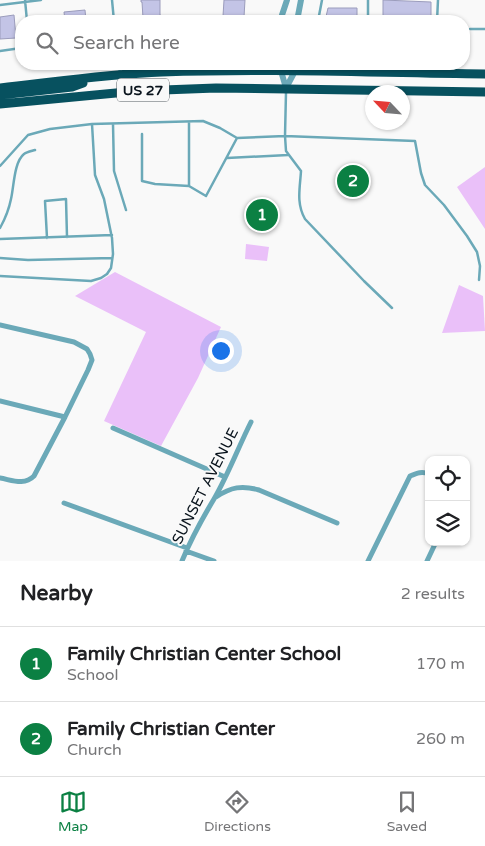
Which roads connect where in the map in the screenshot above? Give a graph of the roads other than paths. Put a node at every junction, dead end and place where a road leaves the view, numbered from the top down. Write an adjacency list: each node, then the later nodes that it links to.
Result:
1 (41, 0): 8 (lane)
2 (112, 0): 11 (lane)
3 (287, 0): 12 (street)
4 (301, 0): 13 (street)
5 (322, 0): 14 (lane)
6 (368, 0): 15 (lane)
7 (438, 0): 16 (lane)
8 (25, 1): 9 (lane); 10 (lane)
9 (0, 5)
10 (26, 15)
11 (113, 15)
12 (282, 15)
13 (298, 15)
14 (319, 15)
15 (368, 15)
16 (437, 15)
17 (470, 29): 18 (lane)
18 (485, 30)
19 (15, 49): 20 (lane)
20 (0, 51)
21 (119, 70): 27 (lane)
22 (223, 70): 27 (highway, US 27)
23 (281, 70): 30 (street)
24 (294, 70): 30 (street)
25 (358, 70): 26 (highway, US 27)
26 (485, 74)
27 (120, 75): 28 (highway, US 27)
28 (105, 77): 29 (highway, US 27); 32 (highway)
29 (0, 88)
30 (286, 88): 31 (highway, US 27); 33 (highway, US 27); 38 (lane)
31 (485, 92)
32 (0, 95)
33 (0, 104)
34 (189, 122): 36 (lane); 39 (lane); 44 (lane)
35 (92, 124): 36 (lane); 43 (lane); 47 (lane)
36 (113, 124): 45 (lane)
37 (142, 134): 44 (lane)
38 (285, 136): 39 (lane); 41 (lane); 54 (lane)
39 (238, 138): 42 (lane)
40 (35, 150): 46 (lane)
41 (288, 155): 42 (lane); 55 (lane)
42 (227, 158): 44 (lane)
43 (0, 166)
44 (189, 186)
45 (126, 210)
46 (0, 228)
47 (112, 236): 48 (lane); 52 (lane)
48 (67, 237): 49 (lane); 49 (lane)
49 (47, 238): 50 (lane)
50 (0, 239)
51 (0, 258): 52 (lane)
52 (112, 258): 53 (lane)
53 (0, 276)
54 (479, 280)
55 (392, 308)
56 (0, 325): 58 (street)
57 (0, 402): 58 (street)
58 (65, 418): 63 (street)
59 (250, 422): 62 (street, SUNSET AVENUE)
60 (113, 428): 62 (street)
61 (425, 472): 71 (street)
62 (225, 477): 64 (street, SUNSET AVENUE)
63 (0, 478)
64 (214, 499): 66 (street); 68 (street, SUNSET AVENUE)
65 (64, 502): 68 (street)
66 (337, 523)
67 (434, 546): 72 (street)
68 (187, 549): 69 (street, SUNSET AVENUE); 70 (street)
69 (182, 561)
70 (214, 561)
71 (368, 561)
72 (427, 561)

